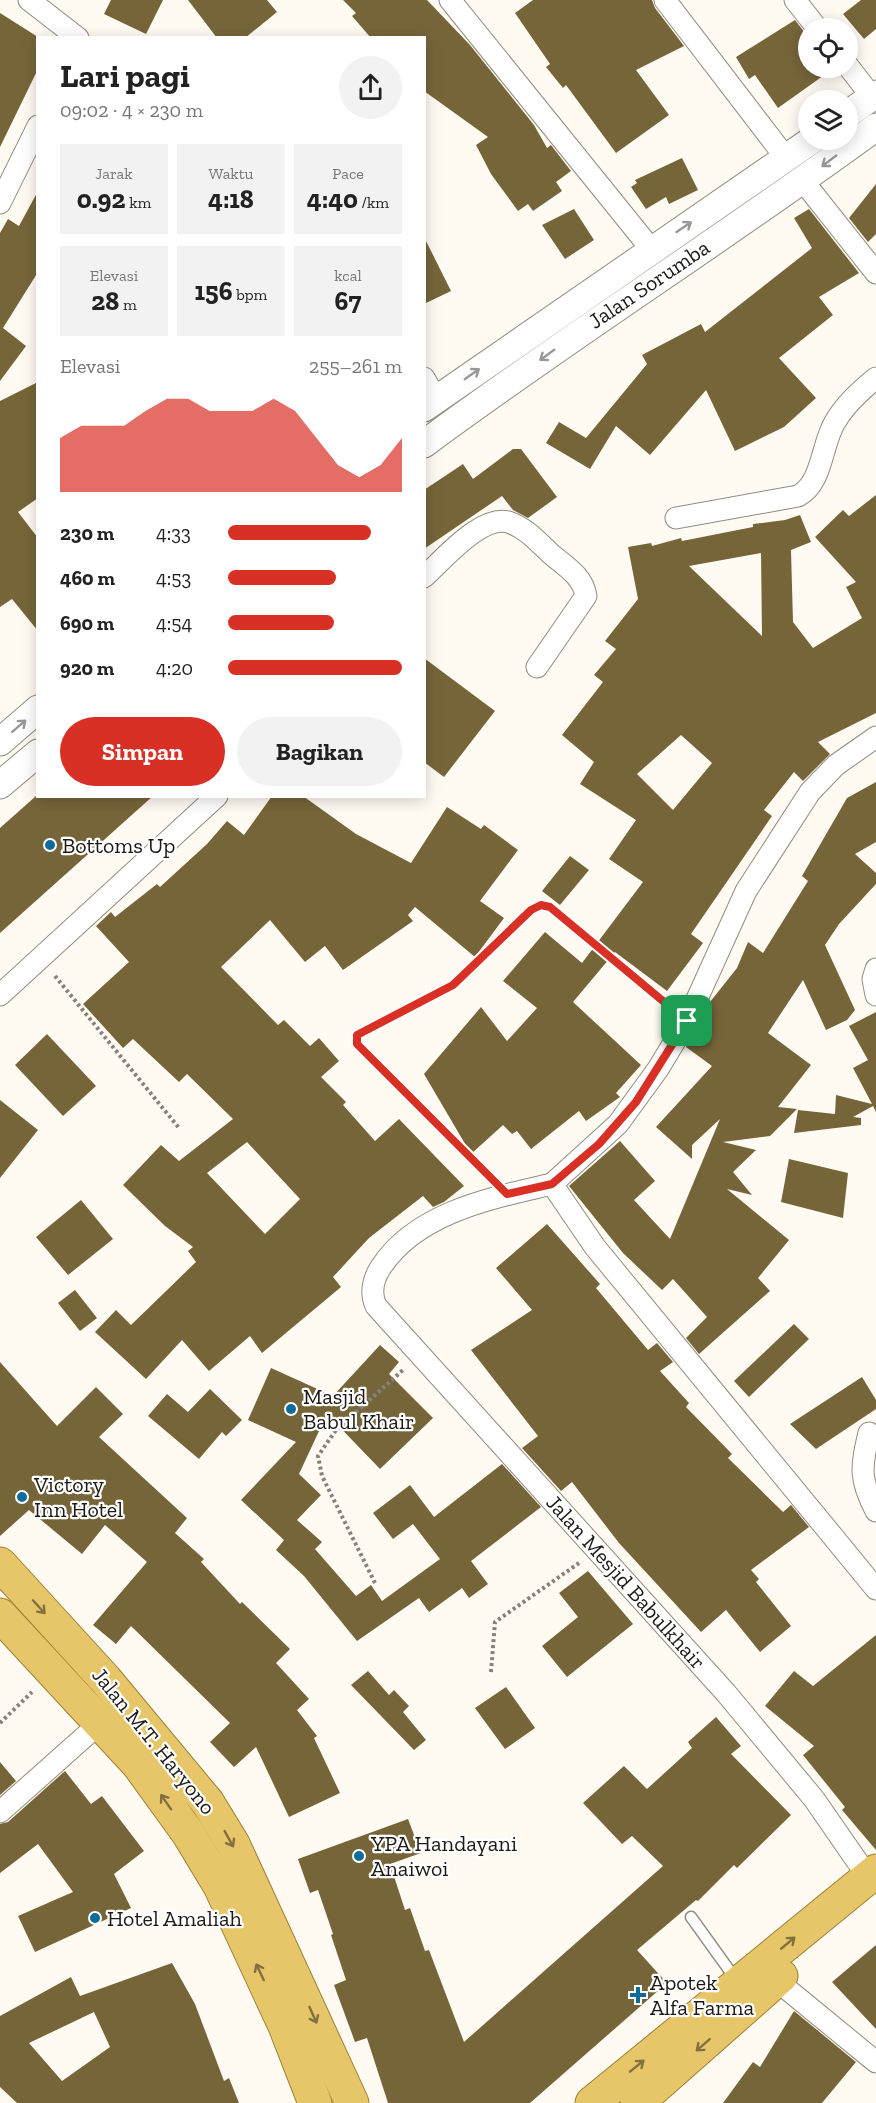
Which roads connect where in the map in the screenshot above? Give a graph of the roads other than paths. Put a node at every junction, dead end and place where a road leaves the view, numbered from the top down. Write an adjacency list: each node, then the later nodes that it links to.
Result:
1 (29, 0): 6 (street)
2 (450, 0): 16 (street)
3 (665, 0): 13 (street)
4 (795, 0): 5 (street)
5 (810, 18)
6 (75, 36)
7 (858, 78): 8 (street)
8 (874, 96): 9 (street)
9 (858, 107)
10 (876, 127): 14 (street, Jalan Sorumba, one-way to 14)
11 (36, 130): 15 (street)
12 (798, 150): 13 (street, Jalan Sorumba)
13 (786, 158): 16 (street, Jalan Sorumba, one-way to 13)
14 (803, 181): 17 (street); 19 (street, Jalan Sorumba)
15 (1, 200)
16 (651, 249): 18 (street, Jalan Sorumba)
17 (876, 273)
18 (558, 314): 19 (street); 21 (street, Jalan Sorumba, one-way to 18)
19 (574, 337): 22 (street, Jalan Sorumba, one-way to 22)
20 (876, 378): 23 (street)
21 (428, 395)
22 (426, 443)
23 (676, 518)
24 (426, 575): 25 (street)
25 (537, 667)
26 (36, 711): 28 (street, one-way to 26)
27 (876, 737): 35 (street)
28 (0, 742)
29 (36, 755): 30 (street)
30 (0, 786)
31 (215, 798): 33 (street)
32 (876, 969): 34 (street)
33 (0, 995)
34 (876, 995)
35 (552, 1184): 39 (street); 43 (street, Jalan Mesjid Babulkhair)
36 (868, 1433): 37 (street)
37 (876, 1511)
38 (0, 1564): 49 (highway, Jalan M.T. Haryono, one-way to 49)
39 (876, 1589)
40 (0, 1616): 41 (highway, Jalan M.T. Haryono)
41 (100, 1723): 42 (street); 48 (highway, Jalan M.T. Haryono, one-way to 41)
42 (0, 1812)
43 (873, 1882): 45 (highway); 46 (highway, one-way to 43)
44 (691, 1917): 46 (lane)
45 (776, 1980): 47 (street); 51 (highway, one-way to 51)
46 (739, 1984): 50 (highway, one-way to 46)
47 (876, 2062)
48 (315, 2103)
49 (352, 2103)
50 (592, 2103)
51 (638, 2103)

